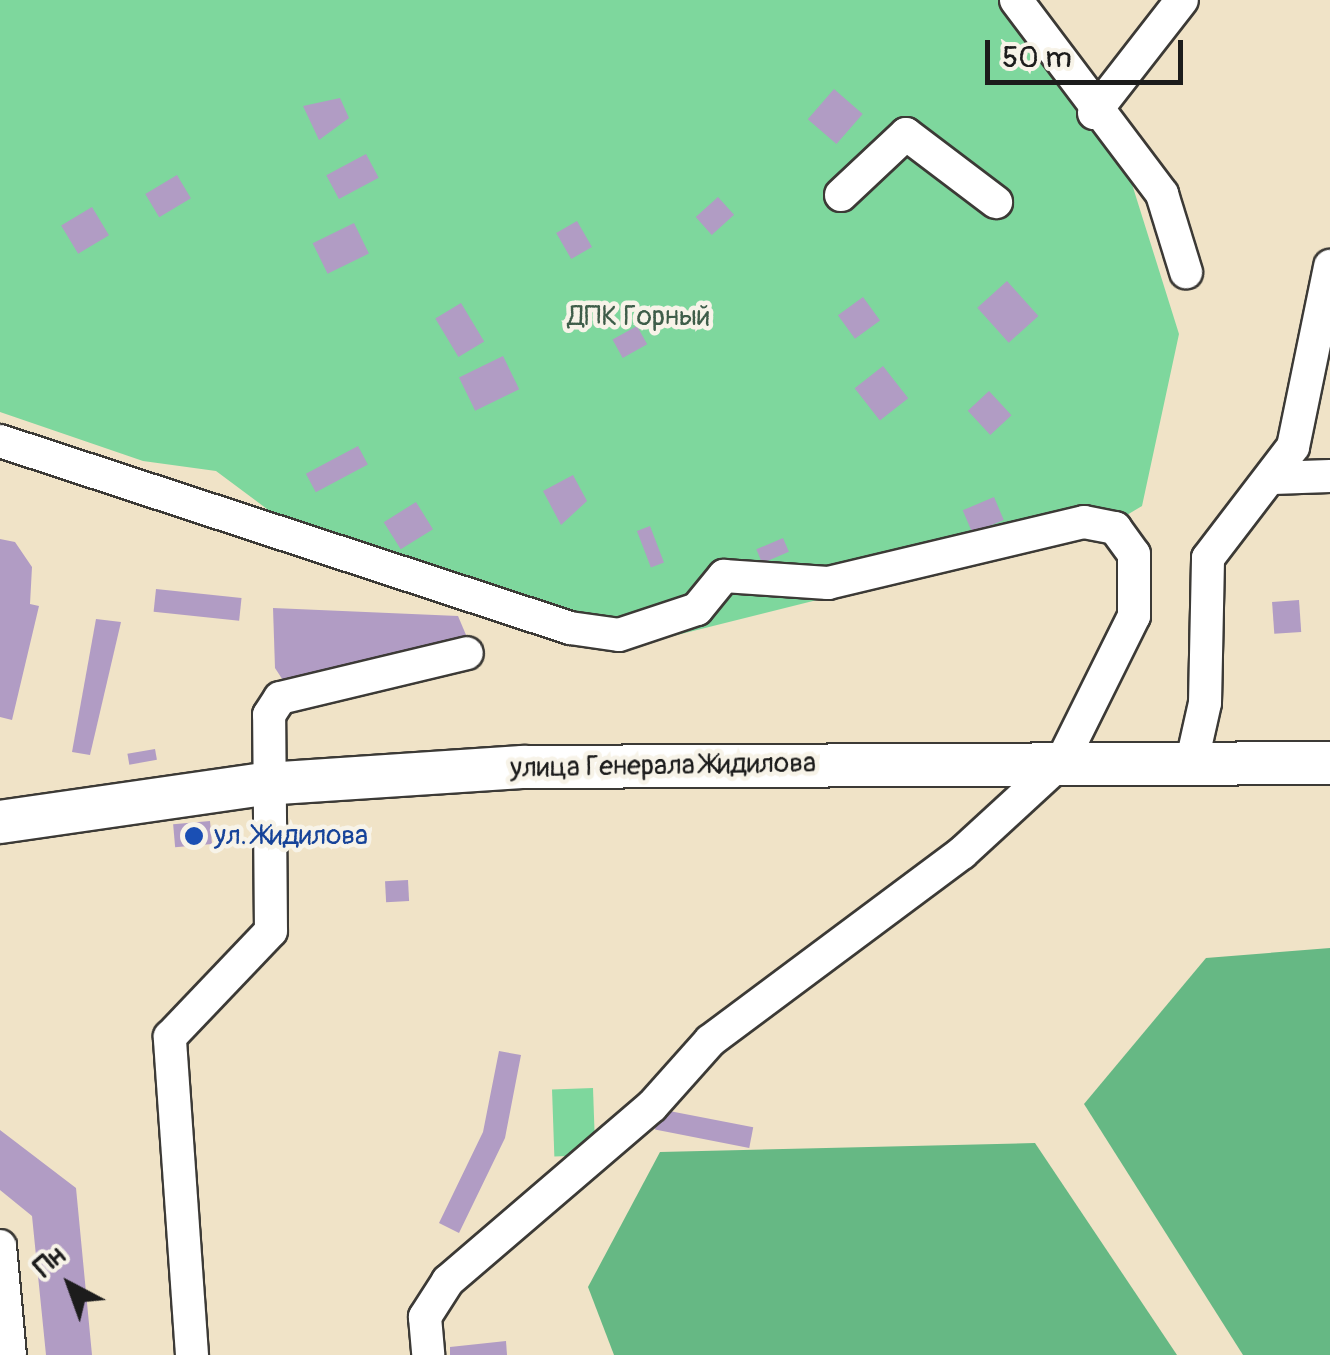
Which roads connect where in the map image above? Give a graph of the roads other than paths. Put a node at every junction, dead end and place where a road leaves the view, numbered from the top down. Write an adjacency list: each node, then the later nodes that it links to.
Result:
1 (1016, 0): 3 (street)
2 (1182, 0): 3 (street)
3 (1094, 114): 7 (street)
4 (841, 195): 5 (street)
5 (996, 202)
6 (1330, 266): 10 (street)
7 (1186, 272)
8 (0, 441): 12 (street)
9 (1330, 476): 10 (street)
10 (1273, 478): 13 (street)
11 (467, 653): 15 (street)
12 (1062, 761): 13 (main road, улица Генерала Жидилова); 15 (main road, улица Генерала Жидилова); 20 (street)
13 (1192, 761): 14 (main road, улица Генерала Жидилова)
14 (1330, 763)
15 (265, 784): 16 (main road, улица Генерала Жидилова); 19 (street)
16 (0, 822)
17 (0, 1246): 18 (street)
18 (10, 1355)
19 (192, 1355)
20 (428, 1355)

